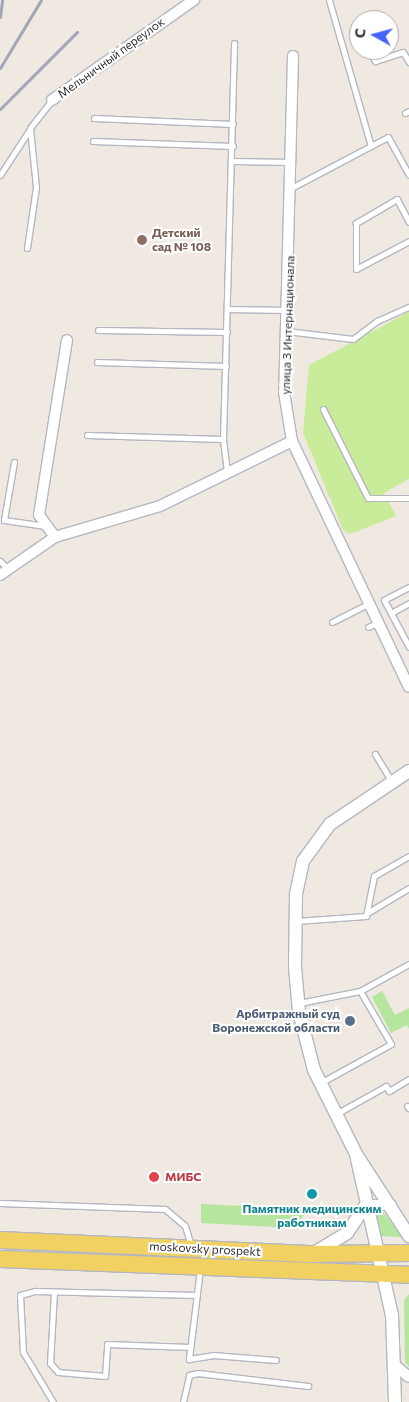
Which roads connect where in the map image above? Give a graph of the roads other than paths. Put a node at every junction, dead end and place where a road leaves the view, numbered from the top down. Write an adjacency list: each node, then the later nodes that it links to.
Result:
1 (194, 0): 7 (street, Мельничный переулок)
2 (329, 0): 13 (lane)
3 (234, 43): 9 (lane)
4 (399, 53): 6 (lane)
5 (293, 56): 15 (street, улица 3 Интернационала)
6 (409, 62)
7 (52, 100): 10 (lane)
8 (94, 118): 9 (lane)
9 (233, 124): 12 (lane)
10 (30, 128): 16 (lane); 21 (lane)
11 (93, 141): 12 (lane)
12 (233, 146): 14 (lane)
13 (371, 146): 17 (lane); 18 (lane)
14 (233, 161): 15 (lane); 23 (lane)
15 (293, 162): 18 (street, улица 3 Интернационала)
16 (0, 175)
17 (409, 175)
18 (293, 187): 24 (street, улица 3 Интернационала)
19 (409, 222): 20 (lane)
20 (409, 242)
21 (27, 248)
22 (409, 307): 26 (lane)
23 (228, 309): 24 (lane); 27 (lane)
24 (288, 310): 26 (street, улица 3 Интернационала)
25 (98, 330): 27 (lane)
26 (287, 331): 34 (street, улица 3 Интернационала)
27 (228, 332): 30 (lane)
28 (67, 340): 38 (street)
29 (97, 362): 30 (lane)
30 (226, 366): 33 (lane)
31 (323, 409): 37 (lane)
32 (87, 435): 33 (lane)
33 (223, 439): 36 (lane)
34 (292, 441): 36 (street); 44 (street, улица 3 Интернационала)
35 (14, 462): 38 (lane)
36 (227, 473): 39 (street)
37 (409, 498)
38 (47, 526): 39 (street)
39 (55, 538): 41 (street)
40 (0, 561): 41 (lane)
41 (4, 572)
42 (409, 587): 45 (lane)
43 (409, 603): 45 (lane)
44 (368, 604): 46 (lane); 48 (street, улица 3 Интернационала)
45 (391, 613): 47 (lane)
46 (332, 622)
47 (409, 647)
48 (409, 687)
49 (375, 754): 51 (lane)
50 (409, 771): 51 (street)
51 (391, 781): 55 (street)
52 (409, 856): 54 (lane)
53 (409, 888): 54 (lane)
54 (367, 913): 55 (lane)
55 (296, 921): 58 (street)
56 (409, 964): 57 (lane)
57 (360, 991): 58 (lane); 60 (lane)
58 (298, 1003): 60 (street)
59 (409, 1079): 61 (lane)
60 (320, 1084): 61 (street)
61 (336, 1115): 62 (street)
62 (356, 1154): 64 (street); 65 (street)
63 (0, 1203): 68 (lane)
64 (366, 1205): 65 (street); 70 (street); 71 (street)
65 (391, 1205): 66 (street)
66 (409, 1236)
67 (0, 1240): 68 (main road, moskovsky prospekt)
68 (192, 1249): 70 (main road, moskovsky prospekt)
69 (409, 1253): 71 (main road, moskovsky prospekt)
70 (309, 1254): 71 (main road, moskovsky prospekt)
71 (376, 1256): 75 (street)
72 (0, 1259): 73 (main road, moskovsky prospekt)
73 (200, 1269): 75 (main road, moskovsky prospekt); 77 (lane)
74 (409, 1275): 75 (main road, moskovsky prospekt)
75 (381, 1276): 80 (street)
76 (54, 1292): 77 (lane); 78 (lane); 83 (lane)
77 (197, 1295): 78 (lane)
78 (190, 1347): 79 (lane)
79 (276, 1360)
80 (395, 1365): 81 (street); 85 (street)
81 (409, 1377)
82 (308, 1386): 84 (lane)
83 (53, 1402)
84 (183, 1402)
85 (396, 1402)

